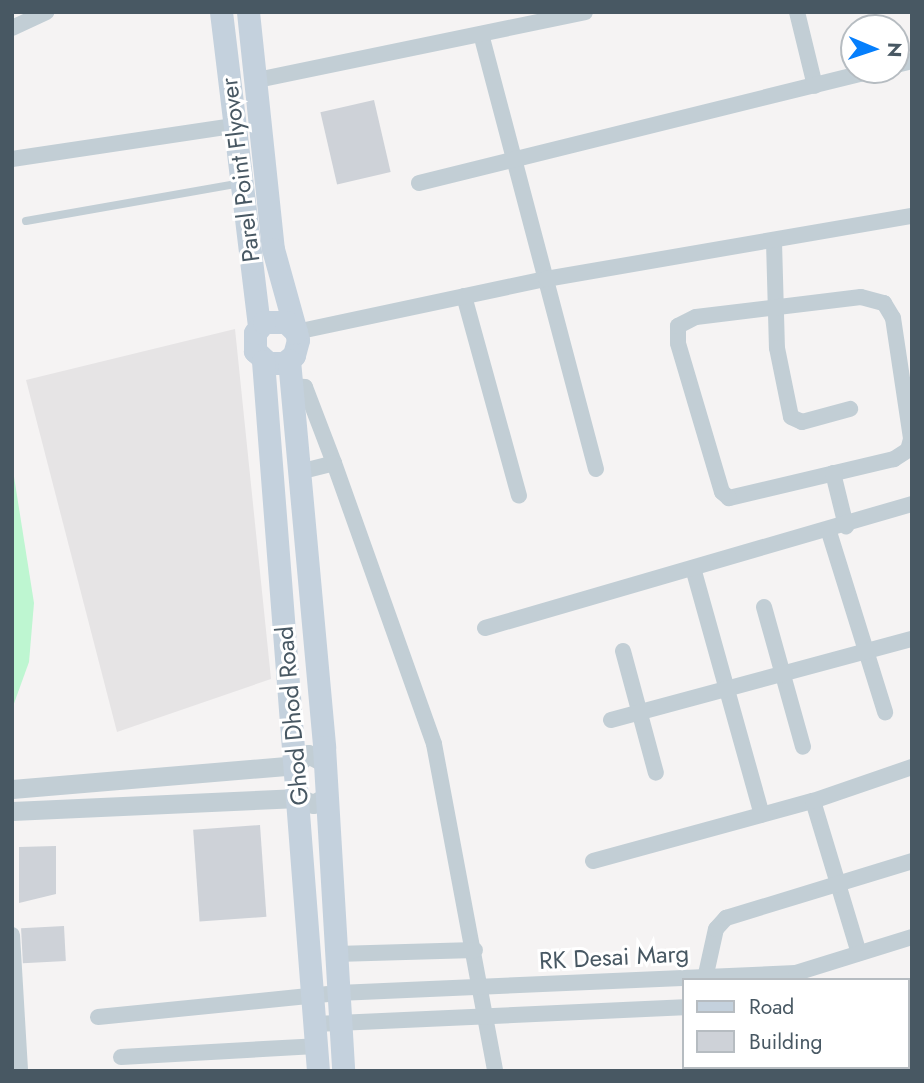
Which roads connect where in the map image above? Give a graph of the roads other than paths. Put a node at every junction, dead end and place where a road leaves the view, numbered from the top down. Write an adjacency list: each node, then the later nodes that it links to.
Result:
1 (47, 12): 6 (street)
2 (221, 12): 11 (main road, Parel Point Flyover)
3 (247, 12): 9 (main road)
4 (585, 12): 7 (street)
5 (797, 12): 10 (street)
6 (12, 27)
7 (481, 34): 9 (street); 13 (street)
8 (840, 80): 10 (street)
9 (253, 81): 23 (main road)
10 (815, 86): 13 (street)
11 (234, 126): 12 (street); 14 (main road, Parel Point Flyover)
12 (12, 159)
13 (515, 160): 15 (street); 19 (street)
14 (241, 183): 17 (lane); 22 (main road, Parel Point Flyover)
15 (419, 183)
16 (912, 216): 18 (street)
17 (26, 220)
18 (774, 242): 19 (street); 21 (street)
19 (546, 279): 20 (street); 29 (street)
20 (464, 296): 23 (street); 32 (street)
21 (776, 309): 27 (street); 31 (street); 31 (street)
22 (259, 327): 23 (main road); 25 (main road, Ghod Dhod Road)
23 (296, 332): 24 (main road)
24 (289, 360): 25 (main road); 26 (main road)
25 (263, 361): 49 (main road, Ghod Dhod Road)
26 (291, 386): 28 (street); 30 (main road)
27 (850, 409)
28 (334, 463): 30 (street); 63 (street)
29 (596, 469)
30 (299, 472): 48 (main road)
31 (833, 473): 34 (street)
32 (519, 496)
33 (912, 504): 34 (street)
34 (846, 526): 35 (street)
35 (829, 532): 36 (street); 41 (street)
36 (693, 568): 38 (street); 43 (street)
37 (764, 607): 42 (street)
38 (485, 628)
39 (912, 639): 41 (street)
40 (623, 651): 45 (street)
41 (864, 652): 42 (street); 44 (street)
42 (782, 673): 43 (street); 47 (street)
43 (726, 688): 45 (street); 57 (street)
44 (885, 712)
45 (640, 713): 46 (street); 51 (street)
46 (611, 720)
47 (803, 747)
48 (325, 763): 49 (street); 53 (main road)
49 (296, 765): 52 (street); 54 (main road, Ghod Dhod Road)
50 (912, 767): 55 (street)
51 (656, 773)
52 (12, 789)
53 (326, 797): 54 (street); 65 (main road)
54 (299, 798): 56 (street); 72 (main road, Ghod Dhod Road)
55 (813, 801): 57 (street); 60 (street)
56 (12, 811)
57 (762, 815): 58 (street)
58 (593, 861)
59 (912, 862): 60 (street)
60 (838, 884): 64 (street); 67 (street)
61 (12, 935): 66 (street)
62 (912, 937): 64 (street, RK Desai Marg)
63 (475, 950): 65 (street); 70 (street)
64 (859, 953): 69 (street, RK Desai Marg)
65 (336, 954): 71 (main road)
66 (13, 972): 79 (street)
67 (706, 974): 68 (street, RK Desai Marg); 70 (street, RK Desai Marg)
68 (753, 976): 69 (street, RK Desai Marg)
69 (792, 976)
70 (483, 986): 71 (street, RK Desai Marg); 75 (street)
71 (338, 993): 72 (street, RK Desai Marg); 76 (main road)
72 (313, 995): 74 (street, RK Desai Marg); 77 (main road, Ghod Dhod Road)
73 (682, 1007): 75 (street)
74 (98, 1017)
75 (486, 1019): 76 (street); 82 (street)
76 (340, 1023): 77 (street); 81 (main road)
77 (316, 1035): 78 (street); 80 (main road, Ghod Dhod Road)
78 (121, 1058)
79 (20, 1071)
80 (318, 1071)
81 (343, 1071)
82 (495, 1071)

